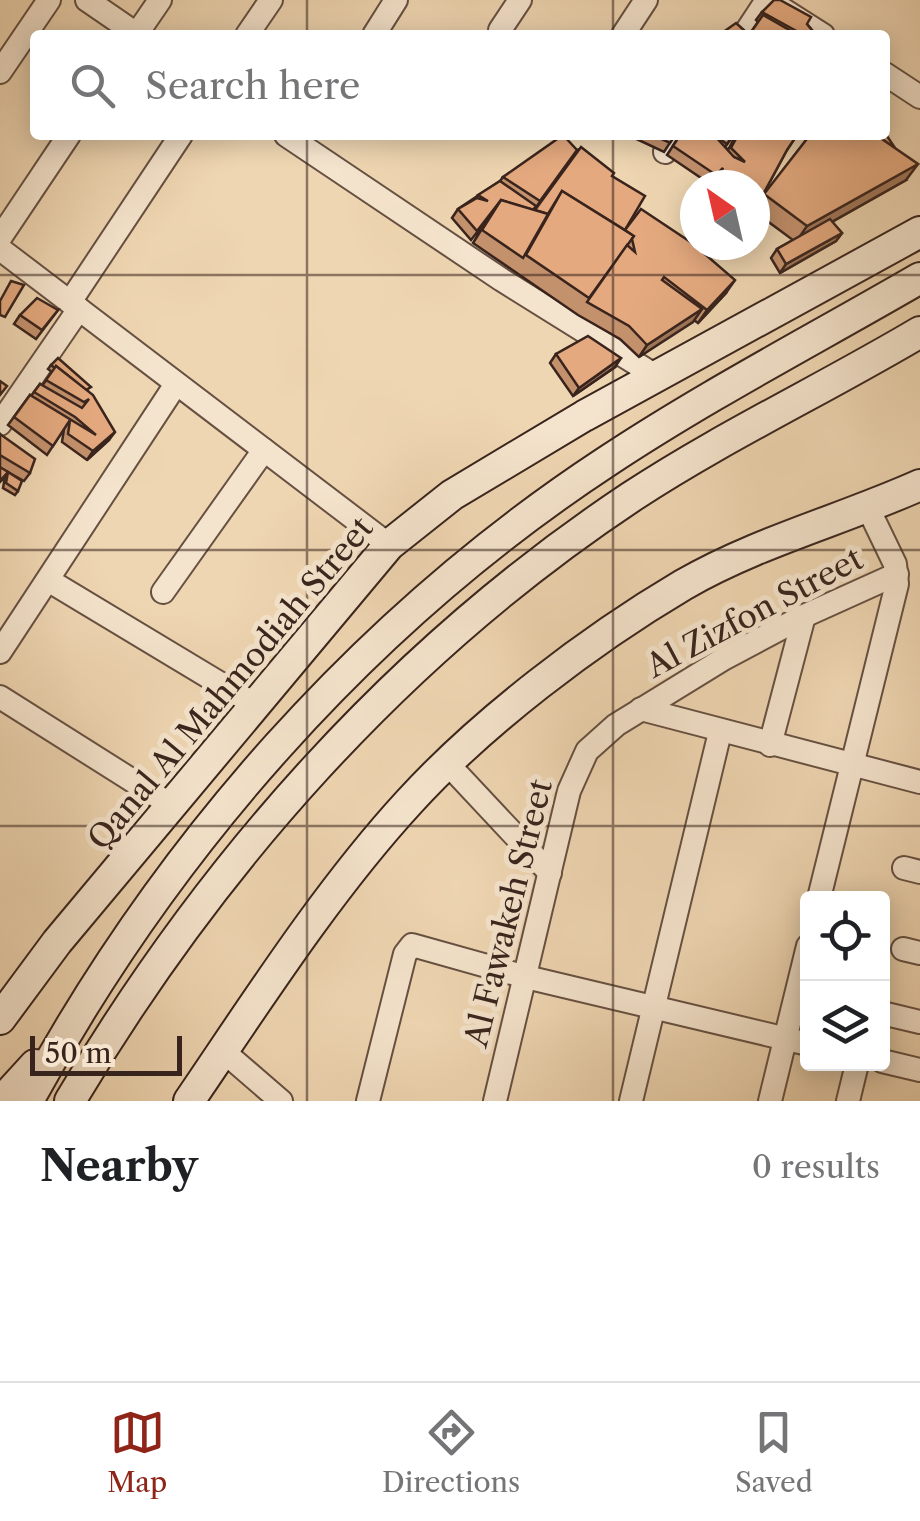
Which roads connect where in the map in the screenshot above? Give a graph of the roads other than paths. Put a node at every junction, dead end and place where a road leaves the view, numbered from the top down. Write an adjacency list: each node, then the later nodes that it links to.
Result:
1 (48, 0): 17 (street)
2 (87, 0): 9 (street)
3 (160, 0): 10 (street)
4 (270, 0): 11 (street)
5 (520, 0): 13 (street)
6 (646, 0): 14 (street)
7 (768, 0): 15 (street); 16 (street)
8 (389, 3): 12 (street)
9 (130, 30)
10 (140, 30)
11 (250, 30)
12 (376, 30)
13 (500, 30)
14 (626, 30)
15 (747, 30)
16 (815, 30)
17 (0, 72)
18 (890, 77): 19 (street)
19 (920, 96)
20 (66, 140): 24 (street)
21 (178, 140): 27 (street)
22 (300, 140): 29 (street)
23 (920, 232): 29 (main road, Qanal Al Mahmodiah Street)
24 (0, 238)
25 (0, 249): 27 (street)
26 (920, 278): 59 (main road)
27 (74, 306): 30 (street); 31 (street)
28 (920, 332): 64 (main road)
29 (656, 376): 35 (main road, Qanal Al Mahmodiah Street)
30 (176, 384): 32 (street); 37 (street)
31 (0, 424)
32 (264, 450): 35 (street); 38 (street)
33 (920, 485): 34 (main road)
34 (868, 508): 36 (street); 46 (main road)
35 (389, 545): 42 (main road, Qanal Al Mahmodiah Street)
36 (897, 574): 39 (street, Al Zizfon Street); 47 (street)
37 (48, 580): 40 (street); 42 (street)
38 (164, 592)
39 (804, 616): 43 (street, Al Zizfon Street); 45 (street)
40 (0, 652)
41 (0, 698): 49 (street)
42 (254, 704): 49 (main road, Qanal Al Mahmodiah Street)
43 (641, 709): 44 (street); 50 (street, Al Fawakeh Street)
44 (720, 732): 45 (street); 54 (street)
45 (770, 745): 47 (street)
46 (447, 763): 50 (street); 60 (main road)
47 (852, 766): 48 (street); 51 (street)
48 (920, 782)
49 (172, 804): 56 (main road, Qanal Al Mahmodiah Street)
50 (550, 873): 52 (street, Al Fawakeh Street)
51 (821, 891)
52 (526, 977): 54 (street); 69 (street); 70 (street, Al Fawakeh Street)
53 (804, 981): 58 (street)
54 (654, 1008): 58 (street); 71 (street)
55 (890, 1015): 57 (street)
56 (0, 1019)
57 (920, 1022)
58 (796, 1041): 72 (street)
59 (57, 1047): 65 (main road); 66 (main road)
60 (222, 1052): 67 (main road); 68 (street)
61 (890, 1063): 62 (street)
62 (920, 1070)
63 (855, 1071): 73 (street)
64 (78, 1093)
65 (2, 1101)
66 (28, 1101)
67 (189, 1101)
68 (280, 1101)
69 (368, 1101)
70 (495, 1101)
71 (631, 1101)
72 (770, 1101)
73 (848, 1101)

